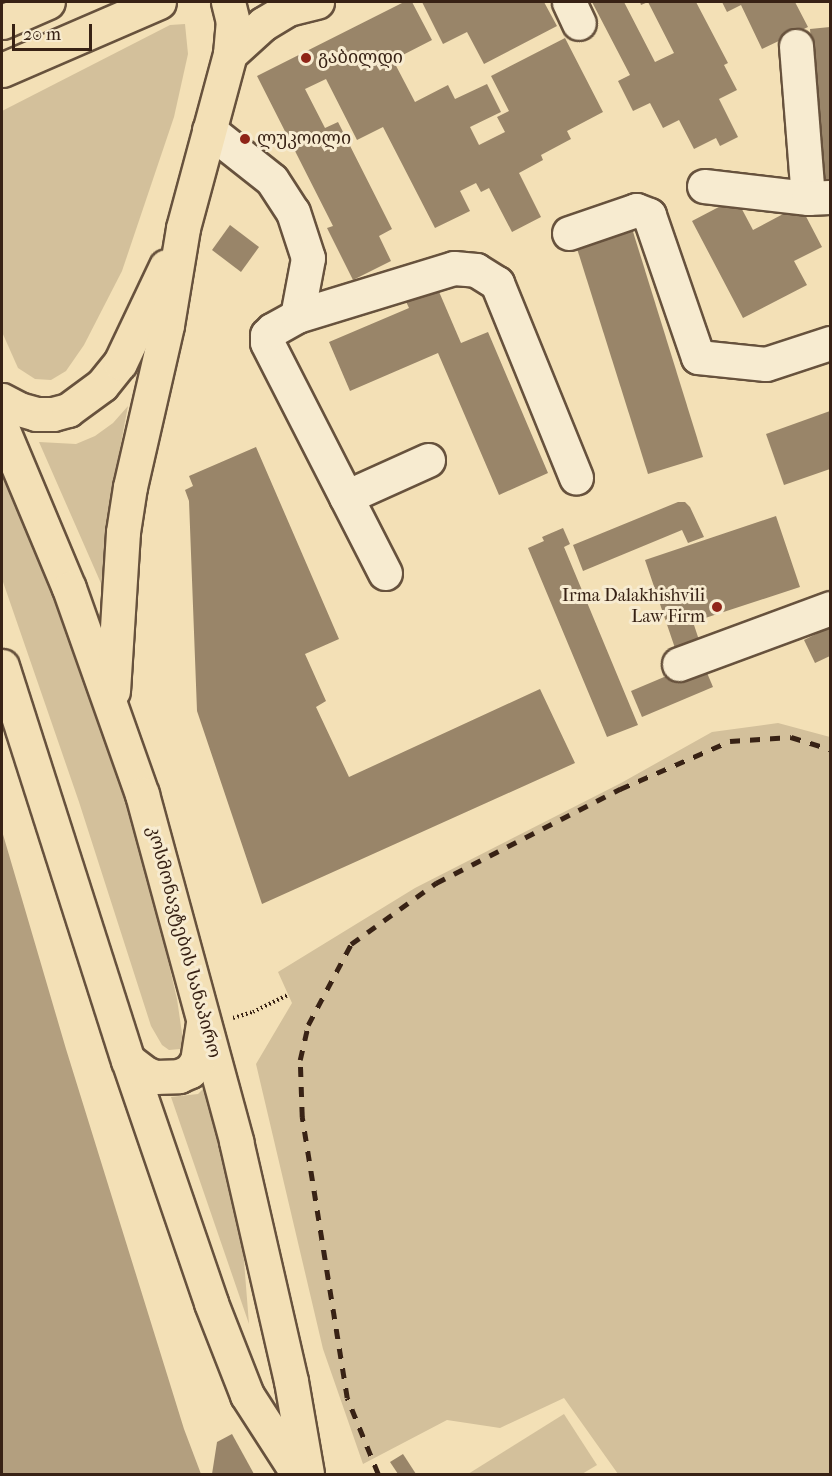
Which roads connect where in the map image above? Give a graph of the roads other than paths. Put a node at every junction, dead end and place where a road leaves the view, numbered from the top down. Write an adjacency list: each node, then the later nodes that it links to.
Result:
1 (48, 2): 5 (main road)
2 (159, 2): 8 (main road)
3 (228, 2): 7 (main road)
4 (317, 2): 7 (main road)
5 (2, 22)
6 (796, 46): 11 (street)
7 (230, 54): 9 (main road)
8 (2, 70)
9 (209, 130): 12 (main road); 14 (street)
10 (704, 186): 11 (street)
11 (819, 197)
12 (183, 228): 16 (main road); 25 (main road)
13 (569, 232): 15 (street)
14 (297, 316): 19 (street); 20 (street)
15 (831, 343)
16 (2, 399)
17 (2, 428): 25 (main road, კოსმონავტების სანაპირო)
18 (428, 460): 20 (street)
19 (576, 478)
20 (346, 497): 21 (street)
21 (385, 573)
22 (831, 608): 23 (street)
23 (680, 664)
24 (2, 666): 27 (main road)
25 (112, 705): 26 (main road, კოსმონავტების სანაპირო)
26 (216, 1016): 27 (main road); 29 (main road, კოსმონავტების სანაპირო)
27 (128, 1060): 28 (main road)
28 (298, 1474)
29 (307, 1474)

